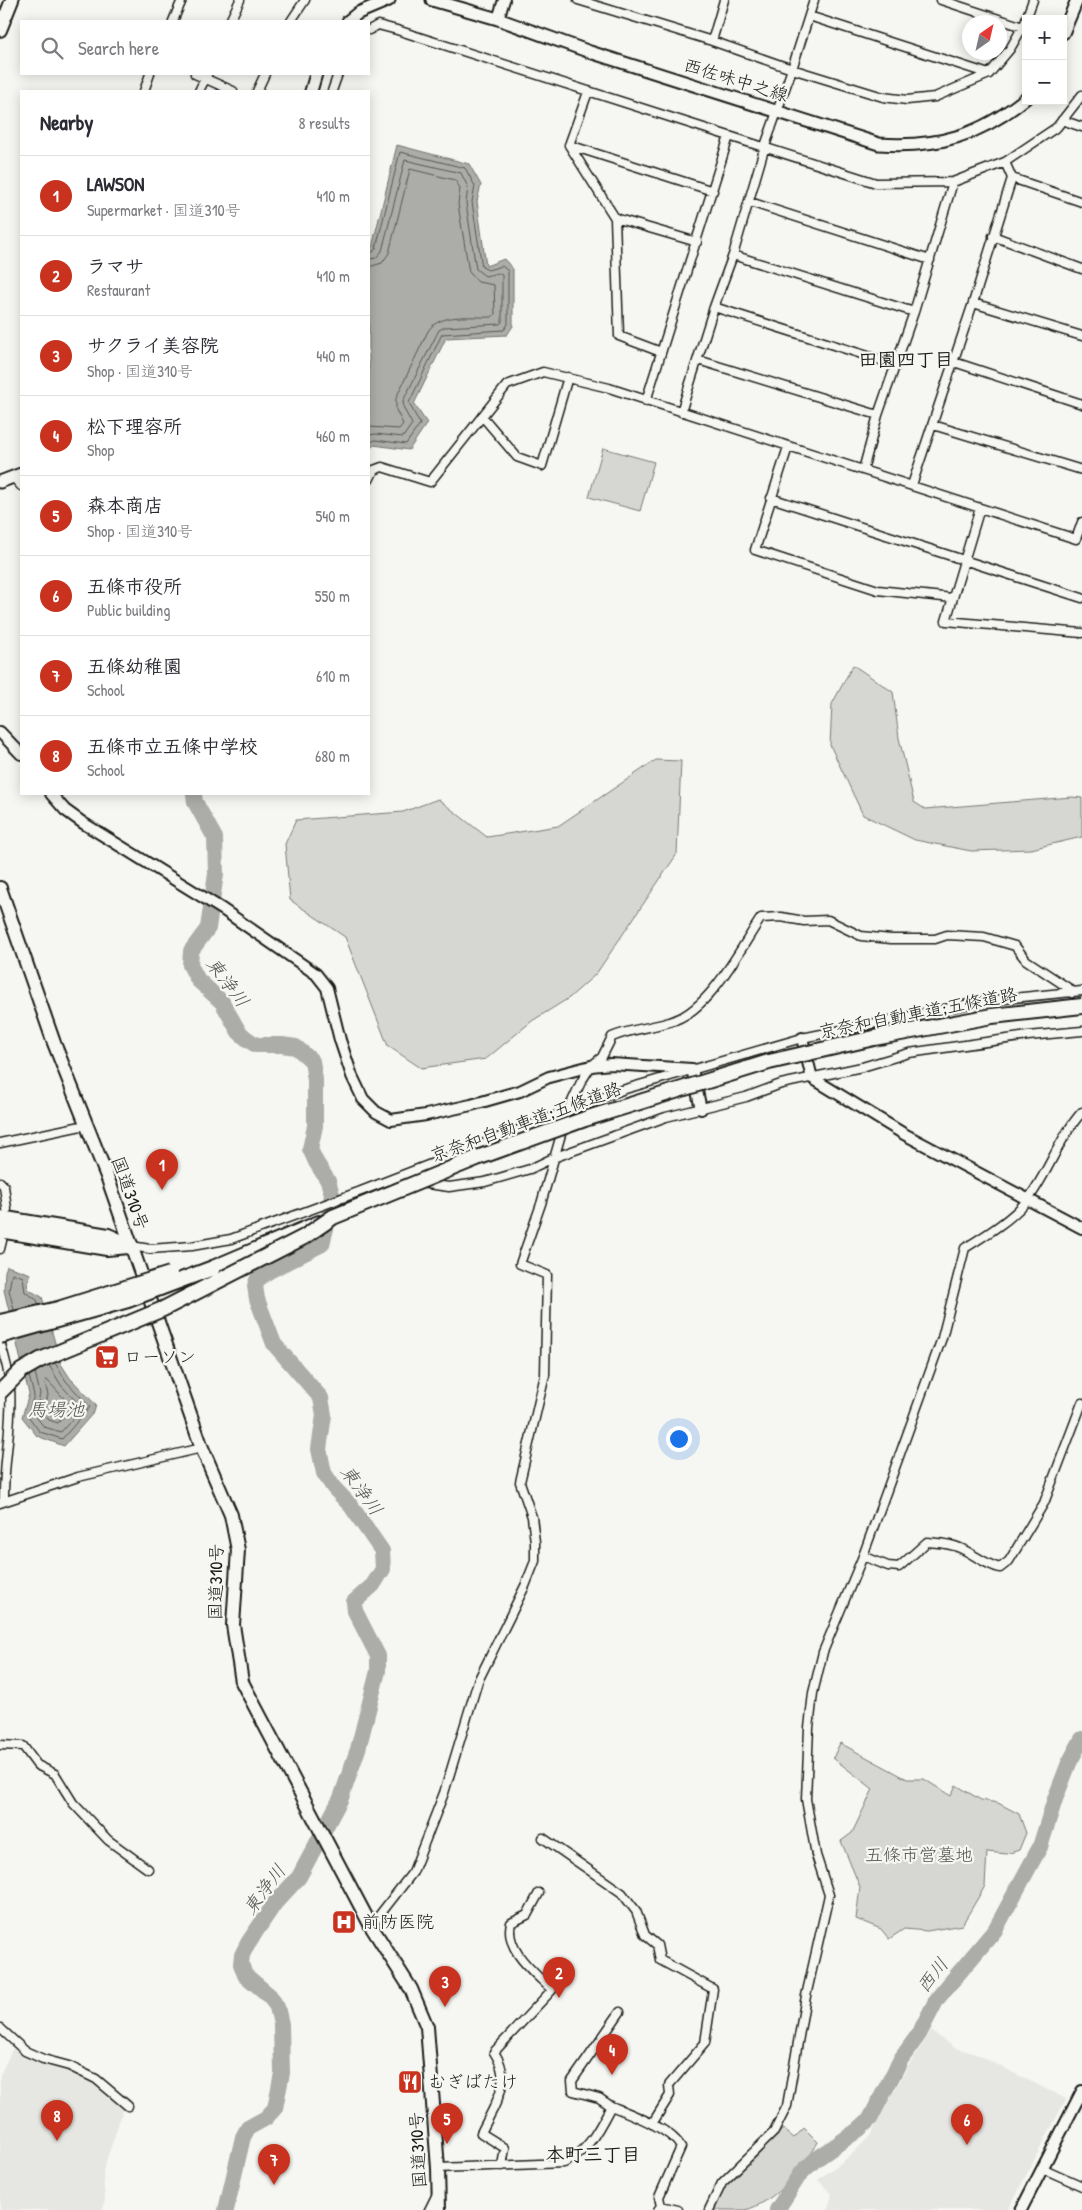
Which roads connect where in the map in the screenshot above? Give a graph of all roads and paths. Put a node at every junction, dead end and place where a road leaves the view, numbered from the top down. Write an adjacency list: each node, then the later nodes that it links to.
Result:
1 (12, 0): 25 (highway)
2 (182, 0): 17 (street)
3 (240, 0): 18 (street)
4 (305, 0): 19 (street)
5 (389, 0): 20 (main road)
6 (432, 0): 16 (main road, 西佐味中之線)
7 (504, 0): 16 (street)
8 (578, 0): 26 (street)
9 (724, 0): 26 (street)
10 (814, 0): 15 (street)
11 (941, 0): 21 (street)
12 (1033, 0): 14 (street)
13 (1077, 0): 22 (main road)
14 (1028, 15)
15 (809, 16): 27 (street); 28 (street)
16 (498, 19): 43 (main road, 西佐味中之線)
17 (173, 20)
18 (230, 20)
19 (292, 20)
20 (349, 20)
21 (1022, 21)
22 (1067, 24)
23 (1022, 27): 28 (street)
24 (370, 29): 40 (street)
25 (0, 30)
26 (712, 41): 27 (street)
27 (792, 69): 28 (street); 43 (street)
28 (989, 74)
29 (150, 75): 34 (street)
30 (265, 75): 37 (street)
31 (316, 75): 38 (main road)
32 (338, 75): 39 (street)
33 (206, 76): 35 (street); 36 (street)
34 (144, 90)
35 (199, 90)
36 (231, 90)
37 (257, 90)
38 (311, 90)
39 (332, 90)
40 (588, 92): 46 (street); 47 (street)
41 (1082, 95): 44 (street)
42 (1022, 101): 43 (main road, 西佐味中之線)
43 (776, 111): 48 (street)
44 (1062, 120): 45 (street); 49 (street)
45 (1082, 127)
46 (729, 136): 48 (street); 52 (street)
47 (569, 145): 52 (street); 55 (street)
48 (764, 146): 51 (street); 53 (street)
49 (1005, 162): 50 (street); 51 (street)
50 (1012, 178): 54 (street); 56 (street)
51 (954, 182): 59 (street)
52 (712, 191): 57 (street)
53 (750, 202): 58 (street); 59 (street)
54 (1082, 202)
55 (615, 218): 57 (street); 65 (street)
56 (993, 236): 60 (street); 61 (street)
57 (697, 242): 65 (street)
58 (734, 255): 62 (street); 63 (street)
59 (930, 260): 63 (street)
60 (1082, 269)
61 (973, 303): 64 (street); 67 (street)
62 (714, 308): 66 (street); 68 (street)
63 (914, 312): 68 (street)
64 (1082, 336)
65 (661, 352): 70 (street)
66 (698, 360): 72 (street); 73 (street)
67 (954, 362): 71 (street); 75 (street)
68 (896, 365): 73 (street)
69 (568, 377): 70 (street); 74 (street); 74 (street)
70 (646, 401): 72 (street)
71 (1082, 404)
72 (681, 412): 76 (street)
73 (878, 415): 77 (street)
74 (482, 416): 79 (street)
75 (933, 424): 78 (street); 82 (street)
76 (788, 446): 77 (street); 83 (street)
77 (864, 470): 82 (street)
78 (1082, 470)
79 (370, 478)
80 (19, 479): 81 (main road)
81 (0, 482)
82 (912, 485): 84 (street)
83 (771, 498): 86 (street); 87 (street)
84 (980, 508): 85 (street); 86 (street)
85 (1082, 522)
86 (963, 561): 87 (street); 88 (street)
87 (952, 598): 89 (street)
88 (1082, 598)
89 (1082, 633)
90 (0, 732): 91 (street)
91 (20, 753)
92 (52, 795): 99 (street)
93 (0, 888): 105 (highway, 国道310号)
94 (1082, 991): 95 (street)
95 (1072, 993): 98 (street); 99 (street)
96 (1082, 1006): 112 (highway, 京奈和自動車道;五條道路, bridge)
97 (1082, 1031): 101 (street)
98 (802, 1038): 100 (street); 101 (street)
99 (591, 1066): 100 (street); 103 (street)
100 (692, 1069): 102 (street); 103 (street)
101 (812, 1078): 102 (street); 110 (street)
102 (701, 1109): 107 (street)
103 (568, 1110): 107 (street); 108 (street)
104 (1082, 1112): 110 (street)
105 (86, 1125): 106 (street); 115 (highway, 国道310号)
106 (0, 1144)
107 (553, 1158): 108 (street); 129 (street)
108 (399, 1176): 115 (street)
109 (0, 1182): 111 (street)
110 (1028, 1199): 113 (street); 124 (street)
111 (3, 1214): 115 (highway)
112 (333, 1217): 116 (highway, 京奈和自動車道;五條道路, bridge); 120 (highway, bridge)
113 (1082, 1228)
114 (1, 1240): 115 (highway)
115 (131, 1246): 122 (highway, 国道310号)
116 (213, 1268): 117 (highway, bridge); 118 (highway, 京奈和自動車道;五條道路, bridge)
117 (0, 1322)
118 (0, 1336)
119 (0, 1342): 123 (street)
120 (0, 1392)
121 (1082, 1403): 124 (street)
122 (202, 1448): 123 (street); 129 (highway, 国道310号)
123 (2, 1502)
124 (863, 1556): 145 (street)
125 (0, 1745): 127 (street)
126 (543, 1838): 135 (street)
127 (148, 1869)
128 (539, 1893): 136 (street)
129 (371, 1926): 137 (highway, 国道310号)
130 (620, 2012): 134 (street)
131 (0, 2028): 133 (street)
132 (1082, 2091): 138 (street)
133 (128, 2106)
134 (611, 2106): 135 (street); 136 (street)
135 (652, 2124): 141 (street)
136 (502, 2166): 137 (street)
137 (438, 2168): 140 (highway, 国道310号)
138 (1044, 2169): 139 (street); 146 (street)
139 (1082, 2186)
140 (438, 2192): 142 (street); 143 (highway, 国道310号)
141 (659, 2208): 144 (street)
142 (429, 2210)
143 (439, 2210)
144 (678, 2210)
145 (709, 2210)
146 (1021, 2210)

